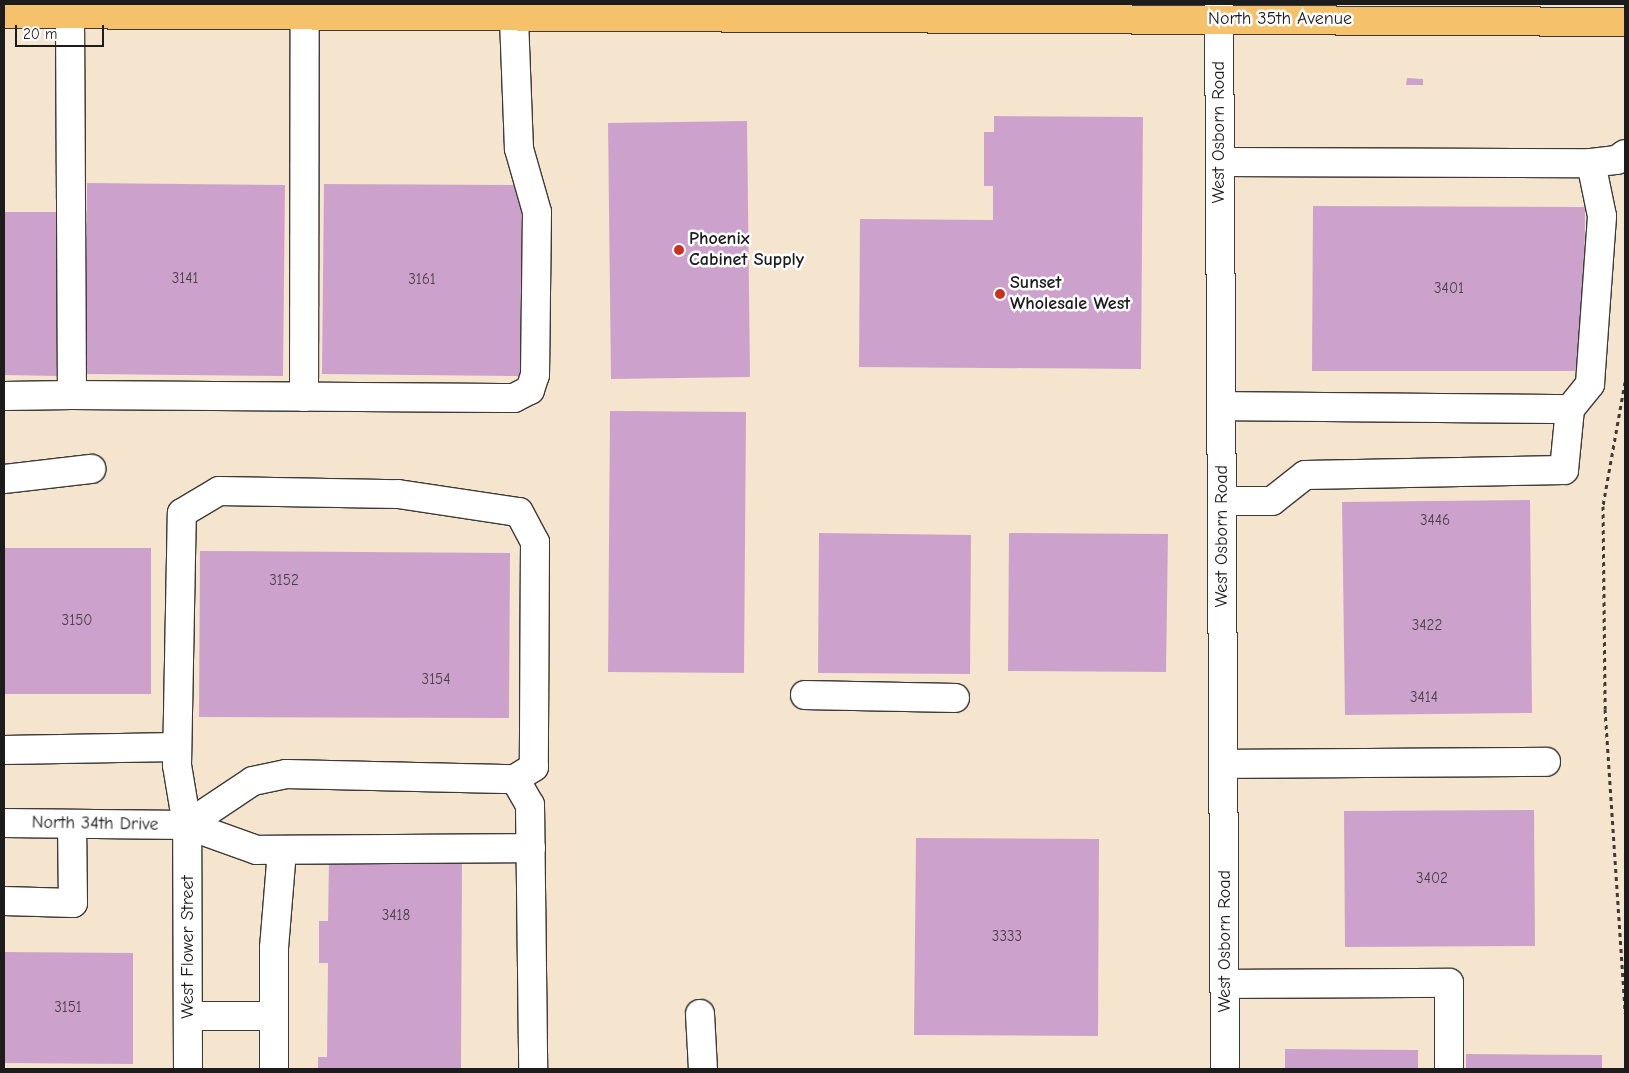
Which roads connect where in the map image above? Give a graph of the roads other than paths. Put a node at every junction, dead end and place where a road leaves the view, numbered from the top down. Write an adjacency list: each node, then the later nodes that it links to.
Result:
1 (1219, 11): 2 (main road, North 35th Avenue); 7 (main road, North 35th Avenue); 10 (street, West Osborn Road)
2 (1324, 12): 3 (main road, North 35th Avenue)
3 (1424, 12): 8 (main road, North 35th Avenue)
4 (4, 14): 5 (main road, North 35th Avenue)
5 (70, 14): 6 (main road, North 35th Avenue); 12 (street)
6 (305, 15): 7 (main road, North 35th Avenue); 14 (street)
7 (514, 16): 14 (street)
8 (1625, 22)
9 (1625, 154): 11 (street)
10 (1220, 162): 11 (street); 15 (street, West Osborn Road)
11 (1591, 164): 16 (street)
12 (72, 395): 13 (street); 14 (street)
13 (4, 396)
14 (304, 397)
15 (1222, 406): 16 (street); 19 (street, West Osborn Road)
16 (1570, 409): 19 (street)
17 (90, 469): 18 (street)
18 (4, 479)
19 (1222, 501): 25 (street, West Osborn Road)
20 (805, 695): 21 (street)
21 (955, 698)
22 (177, 747): 23 (street); 26 (street, West Flower Street); 29 (street, West Flower Street)
23 (4, 750)
24 (1546, 762): 25 (street)
25 (1224, 764): 33 (street, West Osborn Road)
26 (515, 779): 29 (street); 30 (street)
27 (4, 823): 28 (street, North 34th Drive)
28 (72, 824): 29 (street, North 34th Drive); 32 (street)
29 (187, 825): 31 (street, North 34th Drive); 35 (street, West Flower Street)
30 (530, 848): 31 (street, North 34th Drive); 39 (street)
31 (282, 850): 36 (street)
32 (4, 901)
33 (1225, 984): 41 (street, West Osborn Road); 42 (street)
34 (700, 1014): 40 (street)
35 (188, 1016): 36 (street); 37 (street, West Flower Street)
36 (274, 1016): 38 (street)
37 (188, 1069)
38 (274, 1069)
39 (533, 1069)
40 (703, 1069)
41 (1225, 1069)
42 (1449, 1069)

